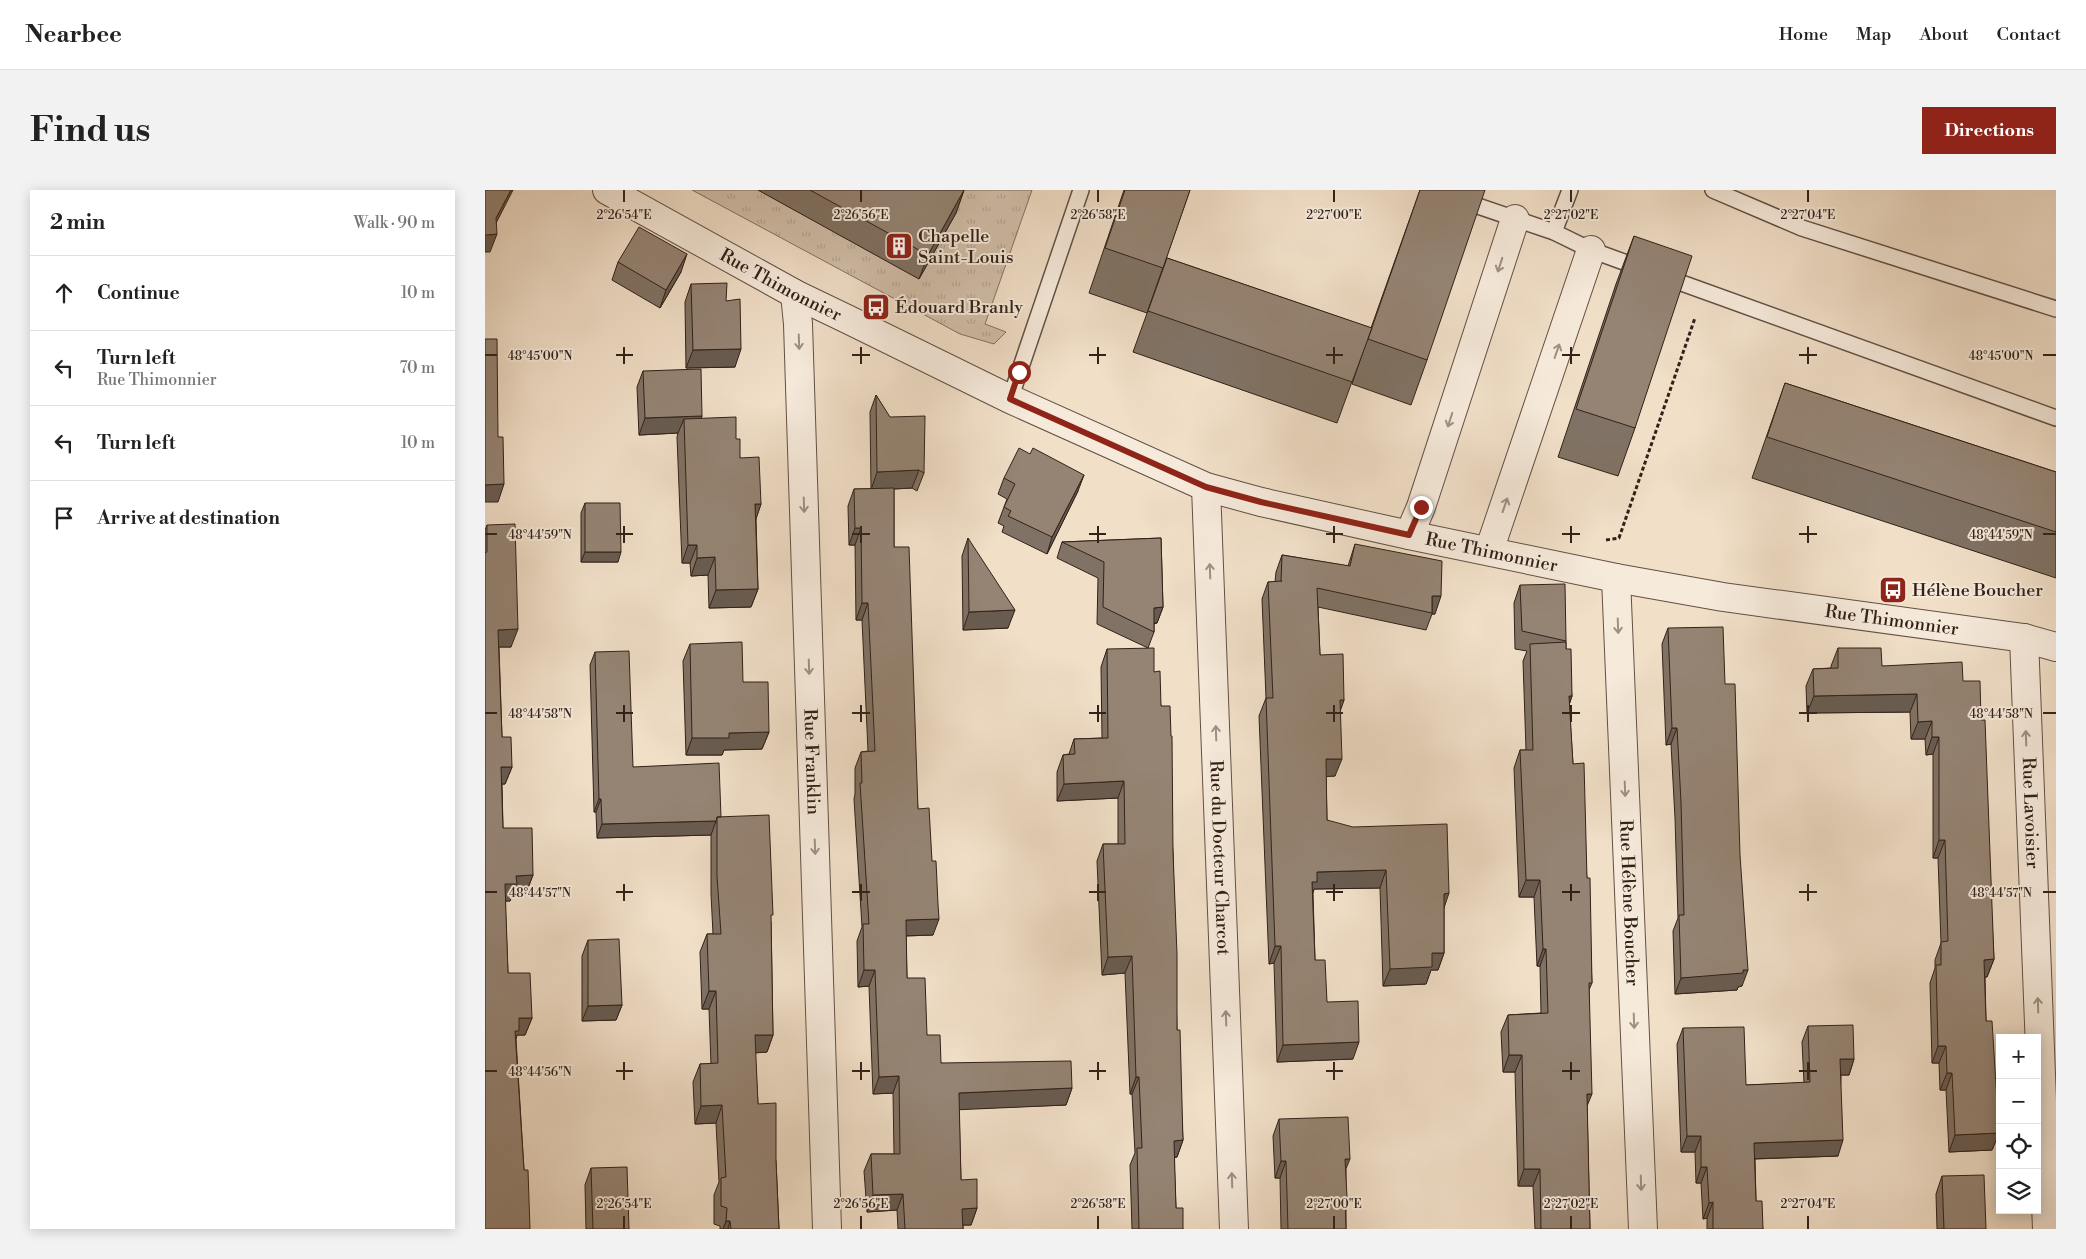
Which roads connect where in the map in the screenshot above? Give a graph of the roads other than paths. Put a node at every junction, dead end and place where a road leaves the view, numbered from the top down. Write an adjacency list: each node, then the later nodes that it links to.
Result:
1 (607, 190): 9 (street, Rue Thimonnier)
2 (1081, 190): 11 (lane)
3 (1431, 190): 6 (lane)
4 (1570, 190): 7 (lane)
5 (1713, 190): 10 (lane)
6 (1515, 219): 7 (lane); 14 (street, one-way to 14)
7 (1554, 232): 8 (lane)
8 (1591, 250): 12 (lane); 15 (street, one-way to 8)
9 (795, 294): 11 (street, Rue Thimonnier); 19 (street, Rue Franklin, one-way to 19)
10 (2056, 308)
11 (1010, 399): 13 (street, Rue Thimonnier)
12 (2056, 418)
13 (1206, 487): 14 (street, Rue Thimonnier); 20 (street, Rue du Docteur Charcot, one-way to 13)
14 (1409, 535): 15 (street, Rue Thimonnier)
15 (1489, 551): 16 (street, Rue Thimonnier)
16 (1616, 578): 17 (street, Rue Thimonnier); 21 (street, Rue Hélène Boucher, one-way to 21)
17 (2024, 638): 18 (street, Rue Thimonnier); 22 (street, Rue Lavoisier, one-way to 17)
18 (2056, 647)
19 (827, 1229)
20 (1234, 1229)
21 (1643, 1229)
22 (2047, 1229)

